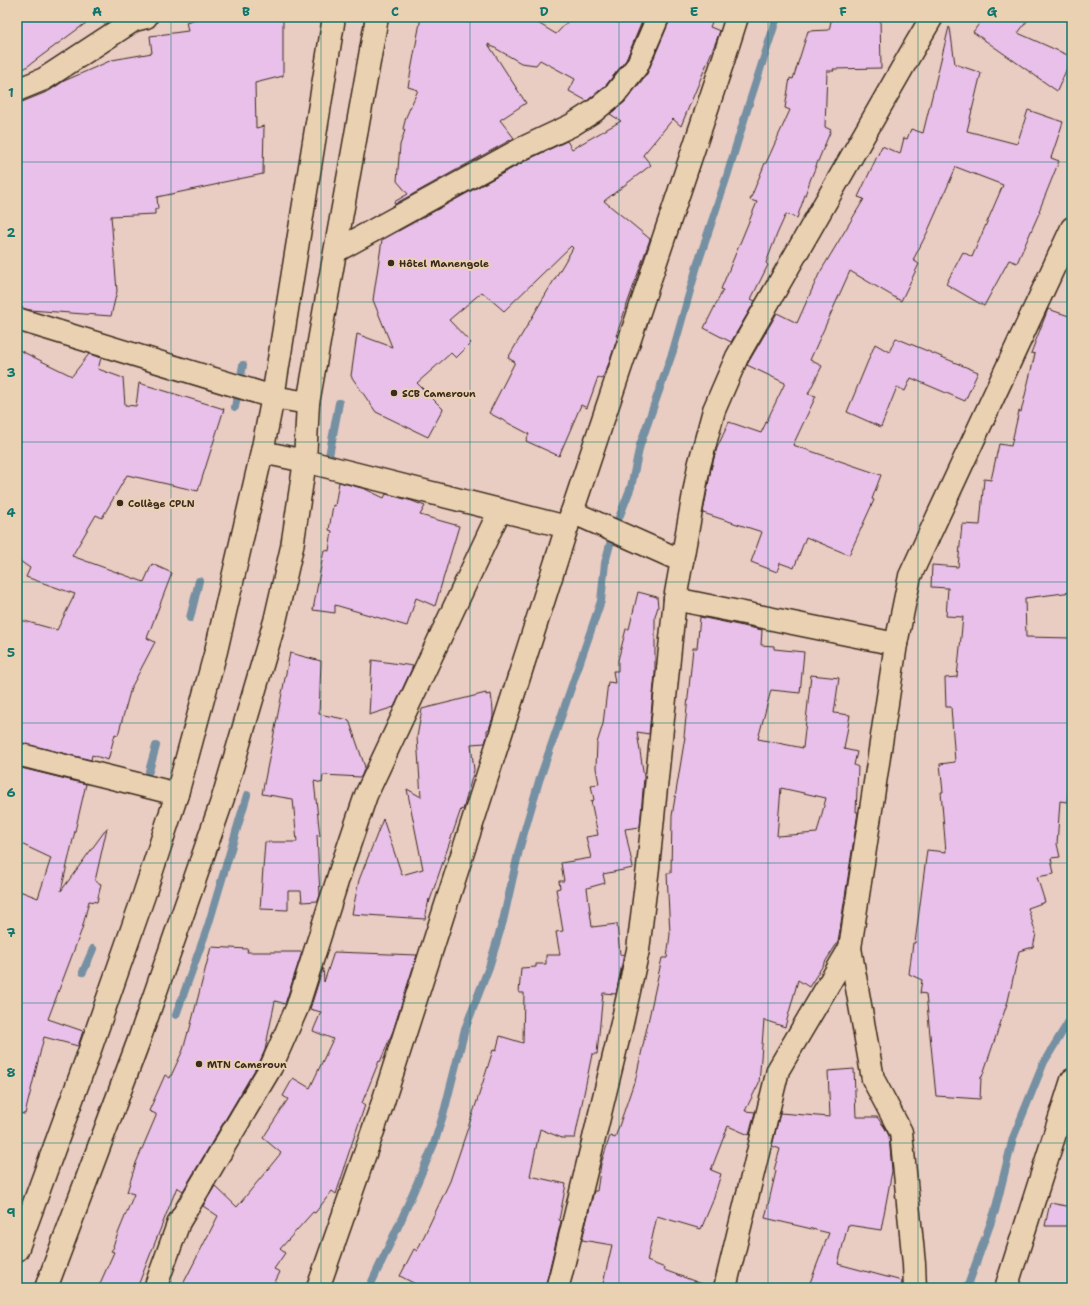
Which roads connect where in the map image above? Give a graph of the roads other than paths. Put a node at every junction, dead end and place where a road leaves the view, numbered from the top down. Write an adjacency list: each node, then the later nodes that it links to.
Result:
1 (334, 17): 11 (street)
2 (377, 17): 9 (street)
3 (658, 17): 9 (street)
4 (736, 17): 16 (street)
5 (932, 17): 17 (street)
6 (137, 18): 7 (street)
7 (17, 90)
8 (1072, 228): 19 (street)
9 (336, 251): 12 (street)
10 (17, 319): 11 (street)
11 (272, 397): 12 (street); 13 (street)
12 (308, 403): 14 (street)
13 (262, 452): 14 (street); 21 (street)
14 (305, 461): 15 (street); 25 (street)
15 (500, 510): 16 (street); 26 (street)
16 (569, 520): 17 (street); 27 (street)
17 (682, 561): 18 (street)
18 (675, 599): 19 (street); 28 (street)
19 (896, 644): 22 (street)
20 (17, 754): 21 (street)
21 (177, 794): 24 (street)
22 (850, 948): 29 (street); 30 (street)
23 (1072, 1080): 31 (street)
24 (17, 1248)
25 (46, 1288)
26 (155, 1288)
27 (318, 1288)
28 (557, 1288)
29 (725, 1288)
30 (915, 1288)
31 (1006, 1288)

